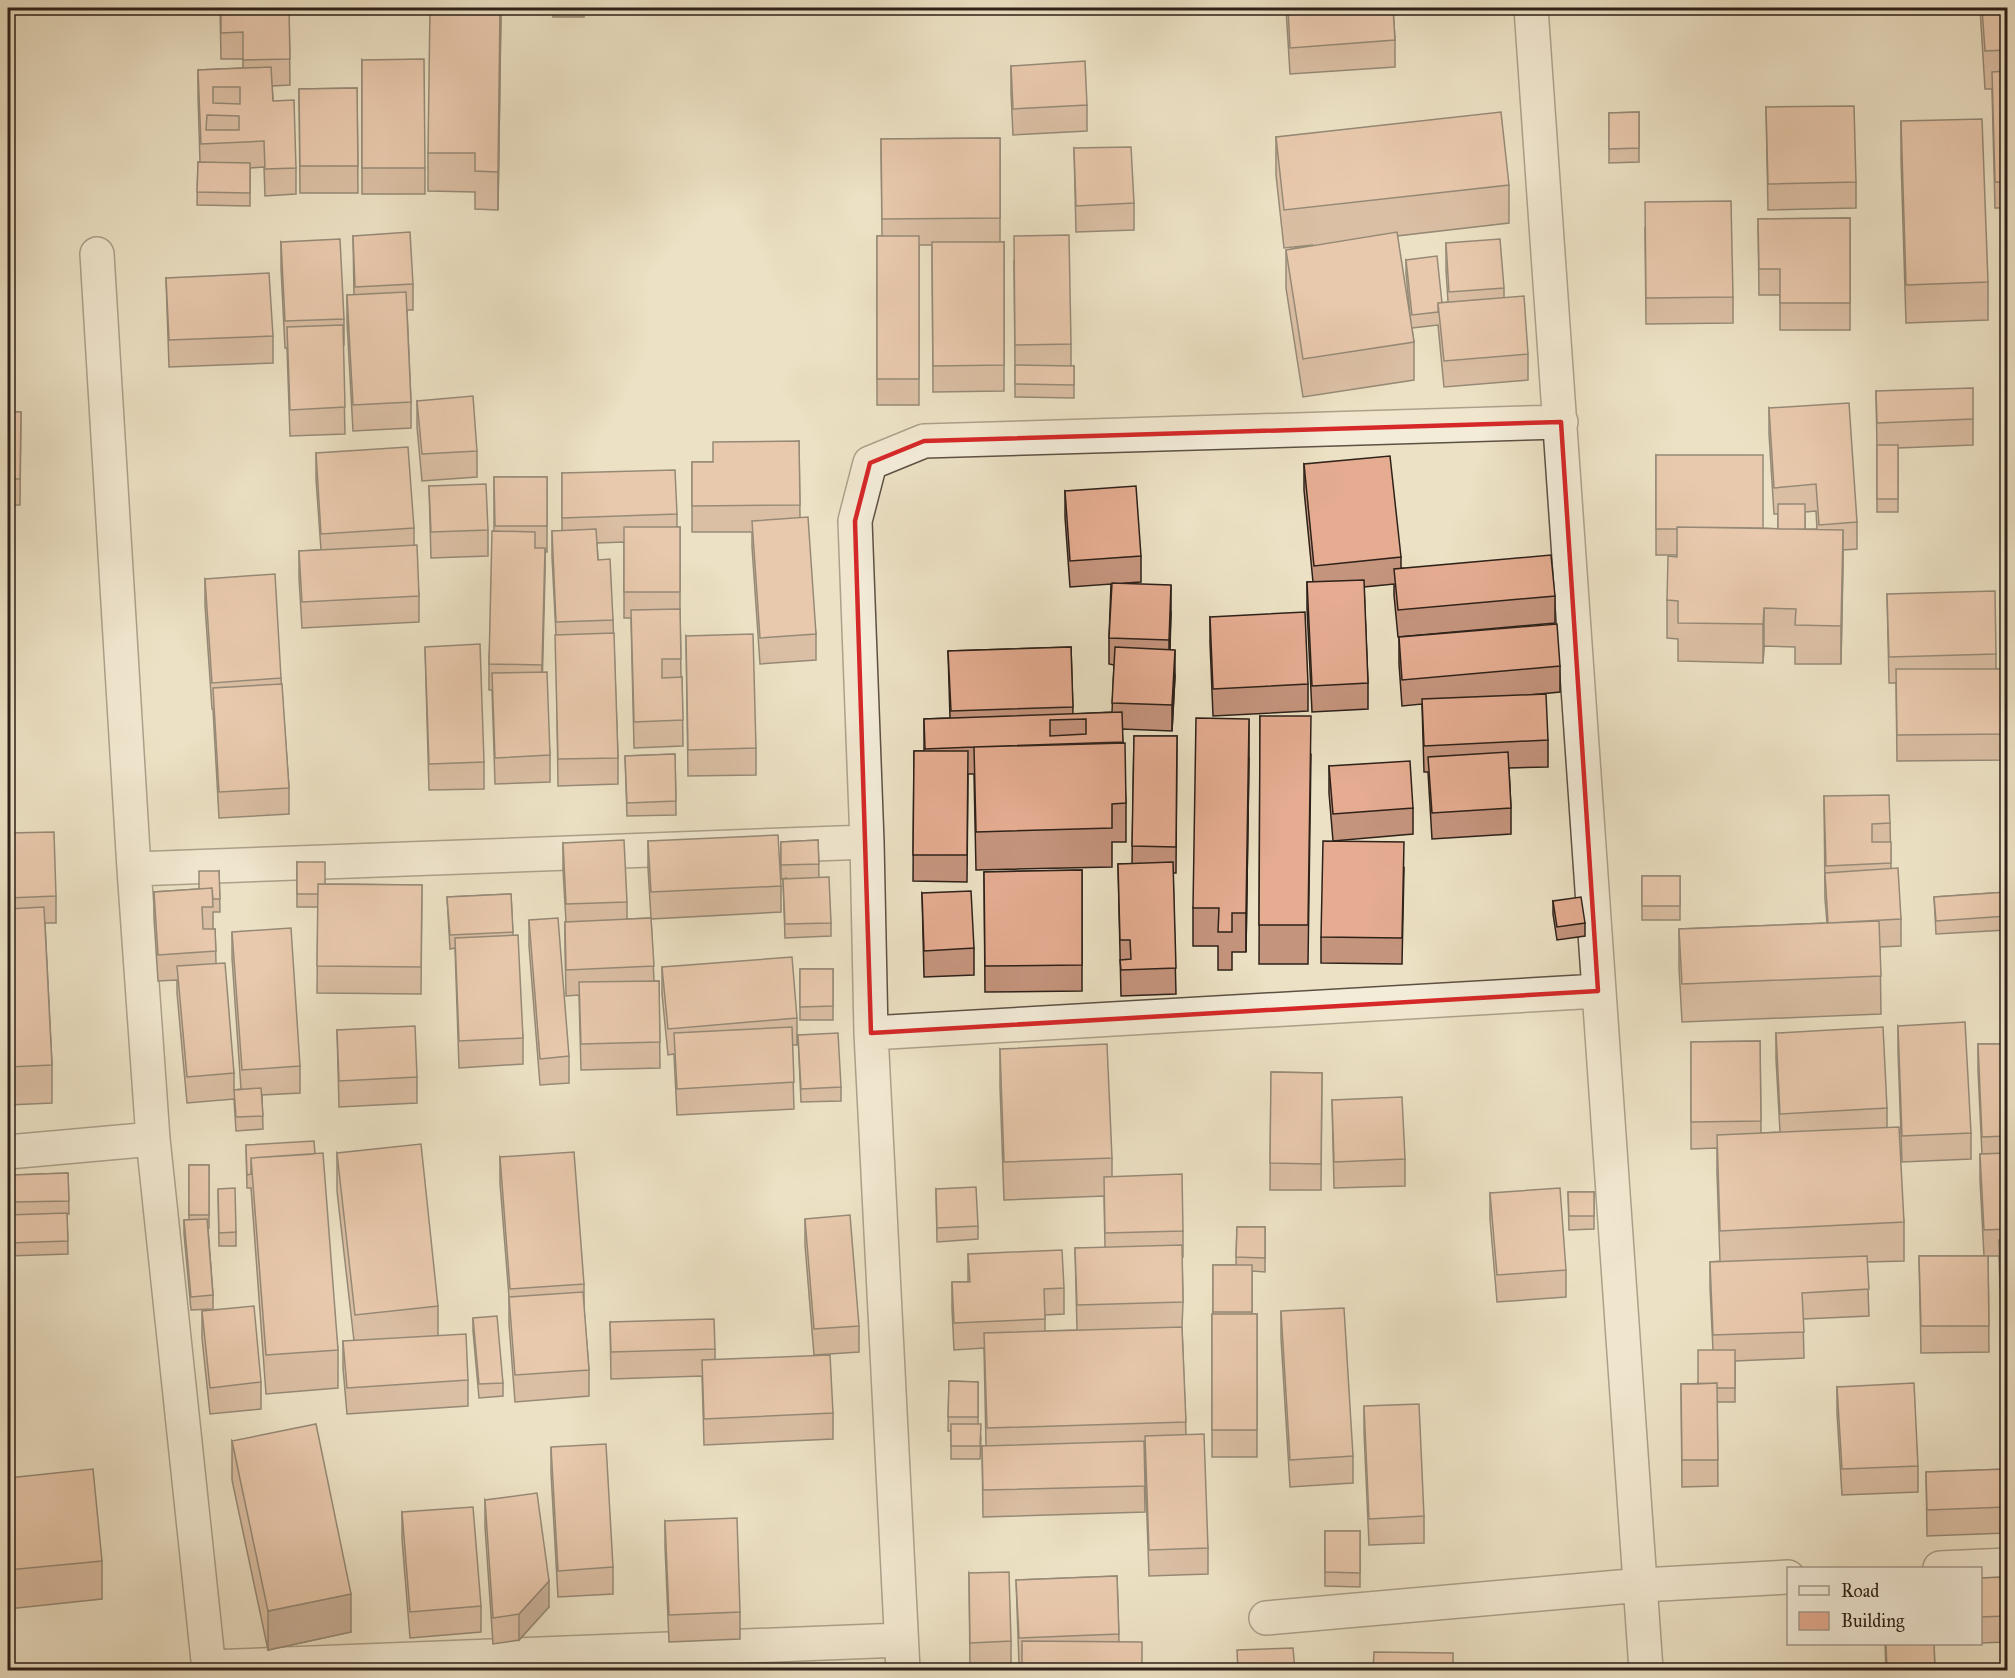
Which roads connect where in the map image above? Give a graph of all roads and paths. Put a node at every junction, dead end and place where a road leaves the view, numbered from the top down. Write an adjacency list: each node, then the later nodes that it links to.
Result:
1 (1531, 8): 3 (street)
2 (97, 254): 5 (street)
3 (1561, 422): 4 (street); 6 (street)
4 (867, 842): 5 (street); 7 (street)
5 (134, 869): 8 (street)
6 (1598, 991): 7 (street); 13 (street)
7 (871, 1033): 15 (street)
8 (153, 1139): 9 (street); 16 (street)
9 (8, 1152)
10 (2007, 1565): 11 (street)
11 (1974, 1567)
12 (1787, 1577): 13 (street)
13 (1642, 1585): 14 (street); 17 (street)
14 (1266, 1618)
15 (902, 1655): 16 (street)
16 (209, 1669)
17 (1646, 1671)

